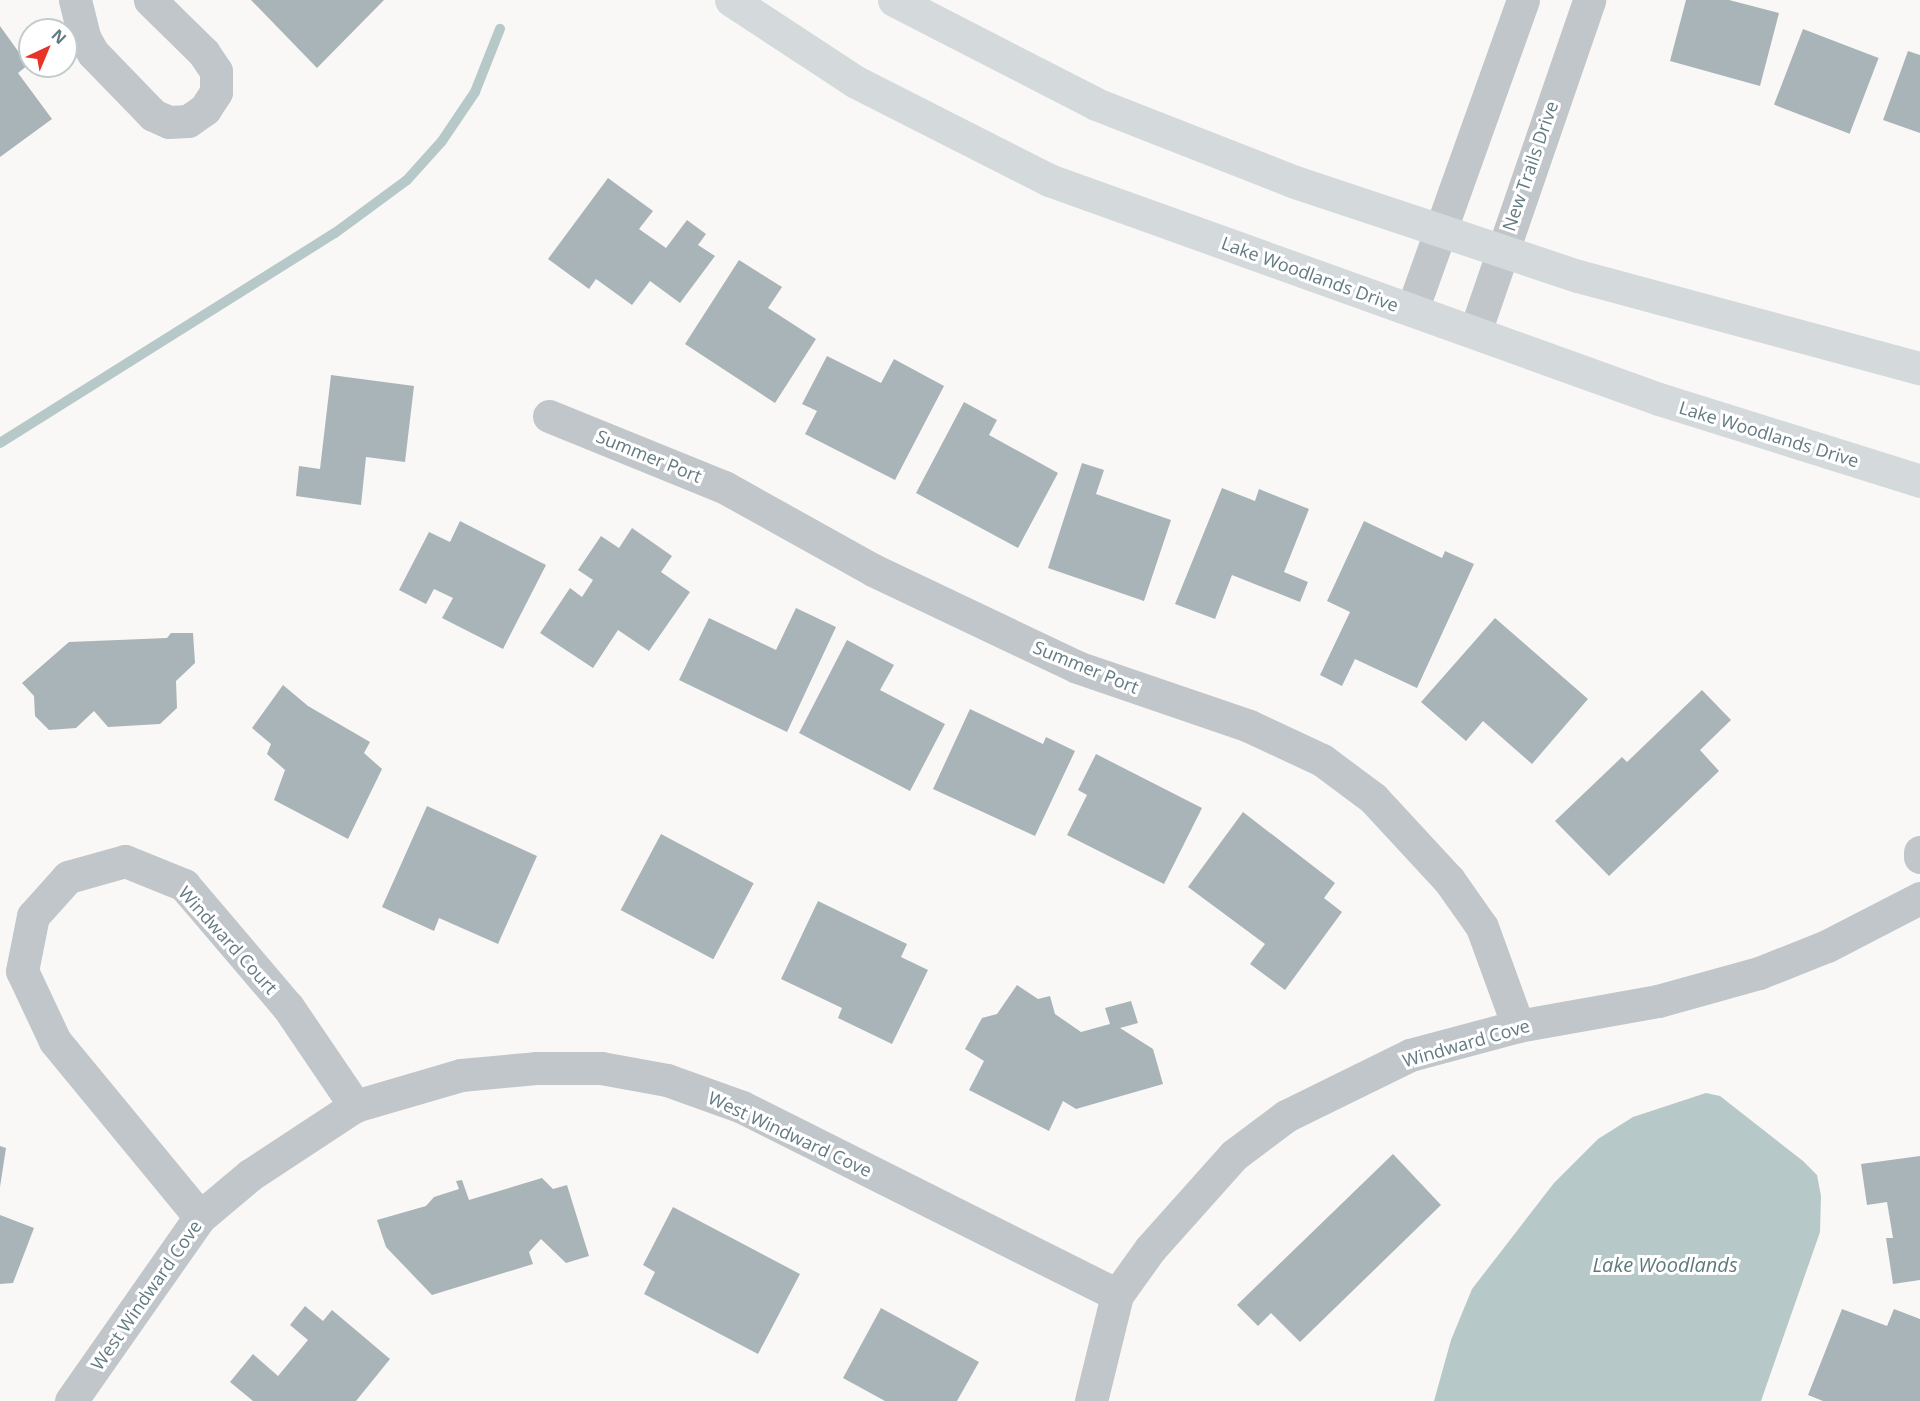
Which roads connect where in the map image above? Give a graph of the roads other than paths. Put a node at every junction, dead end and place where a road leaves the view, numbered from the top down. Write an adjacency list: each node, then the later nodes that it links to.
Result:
1 (75, 0): 2 (street)
2 (150, 0)
3 (730, 0): 9 (main road, Lake Woodlands Drive)
4 (894, 0): 7 (main road)
5 (1523, 0): 7 (street)
6 (1589, 0): 8 (street, New Trails Drive)
7 (1440, 227): 8 (main road); 9 (street)
8 (1501, 248): 10 (street, New Trails Drive); 11 (main road)
9 (1412, 310): 10 (main road, Lake Woodlands Drive)
10 (1474, 332): 13 (main road, Lake Woodlands Drive)
11 (1920, 368)
12 (549, 416): 17 (street, Summer Port)
13 (1920, 481)
14 (1920, 852): 15 (street)
15 (1920, 857)
16 (1920, 898): 17 (street, Windward Cove)
17 (1518, 1026): 20 (street, Windward Cove)
18 (355, 1106): 19 (street, West Windward Cove); 19 (street, Windward Court); 20 (street, West Windward Cove)
19 (200, 1217): 21 (street, West Windward Cove)
20 (1117, 1294): 22 (street, Windward Cove)
21 (71, 1401)
22 (1091, 1401)

